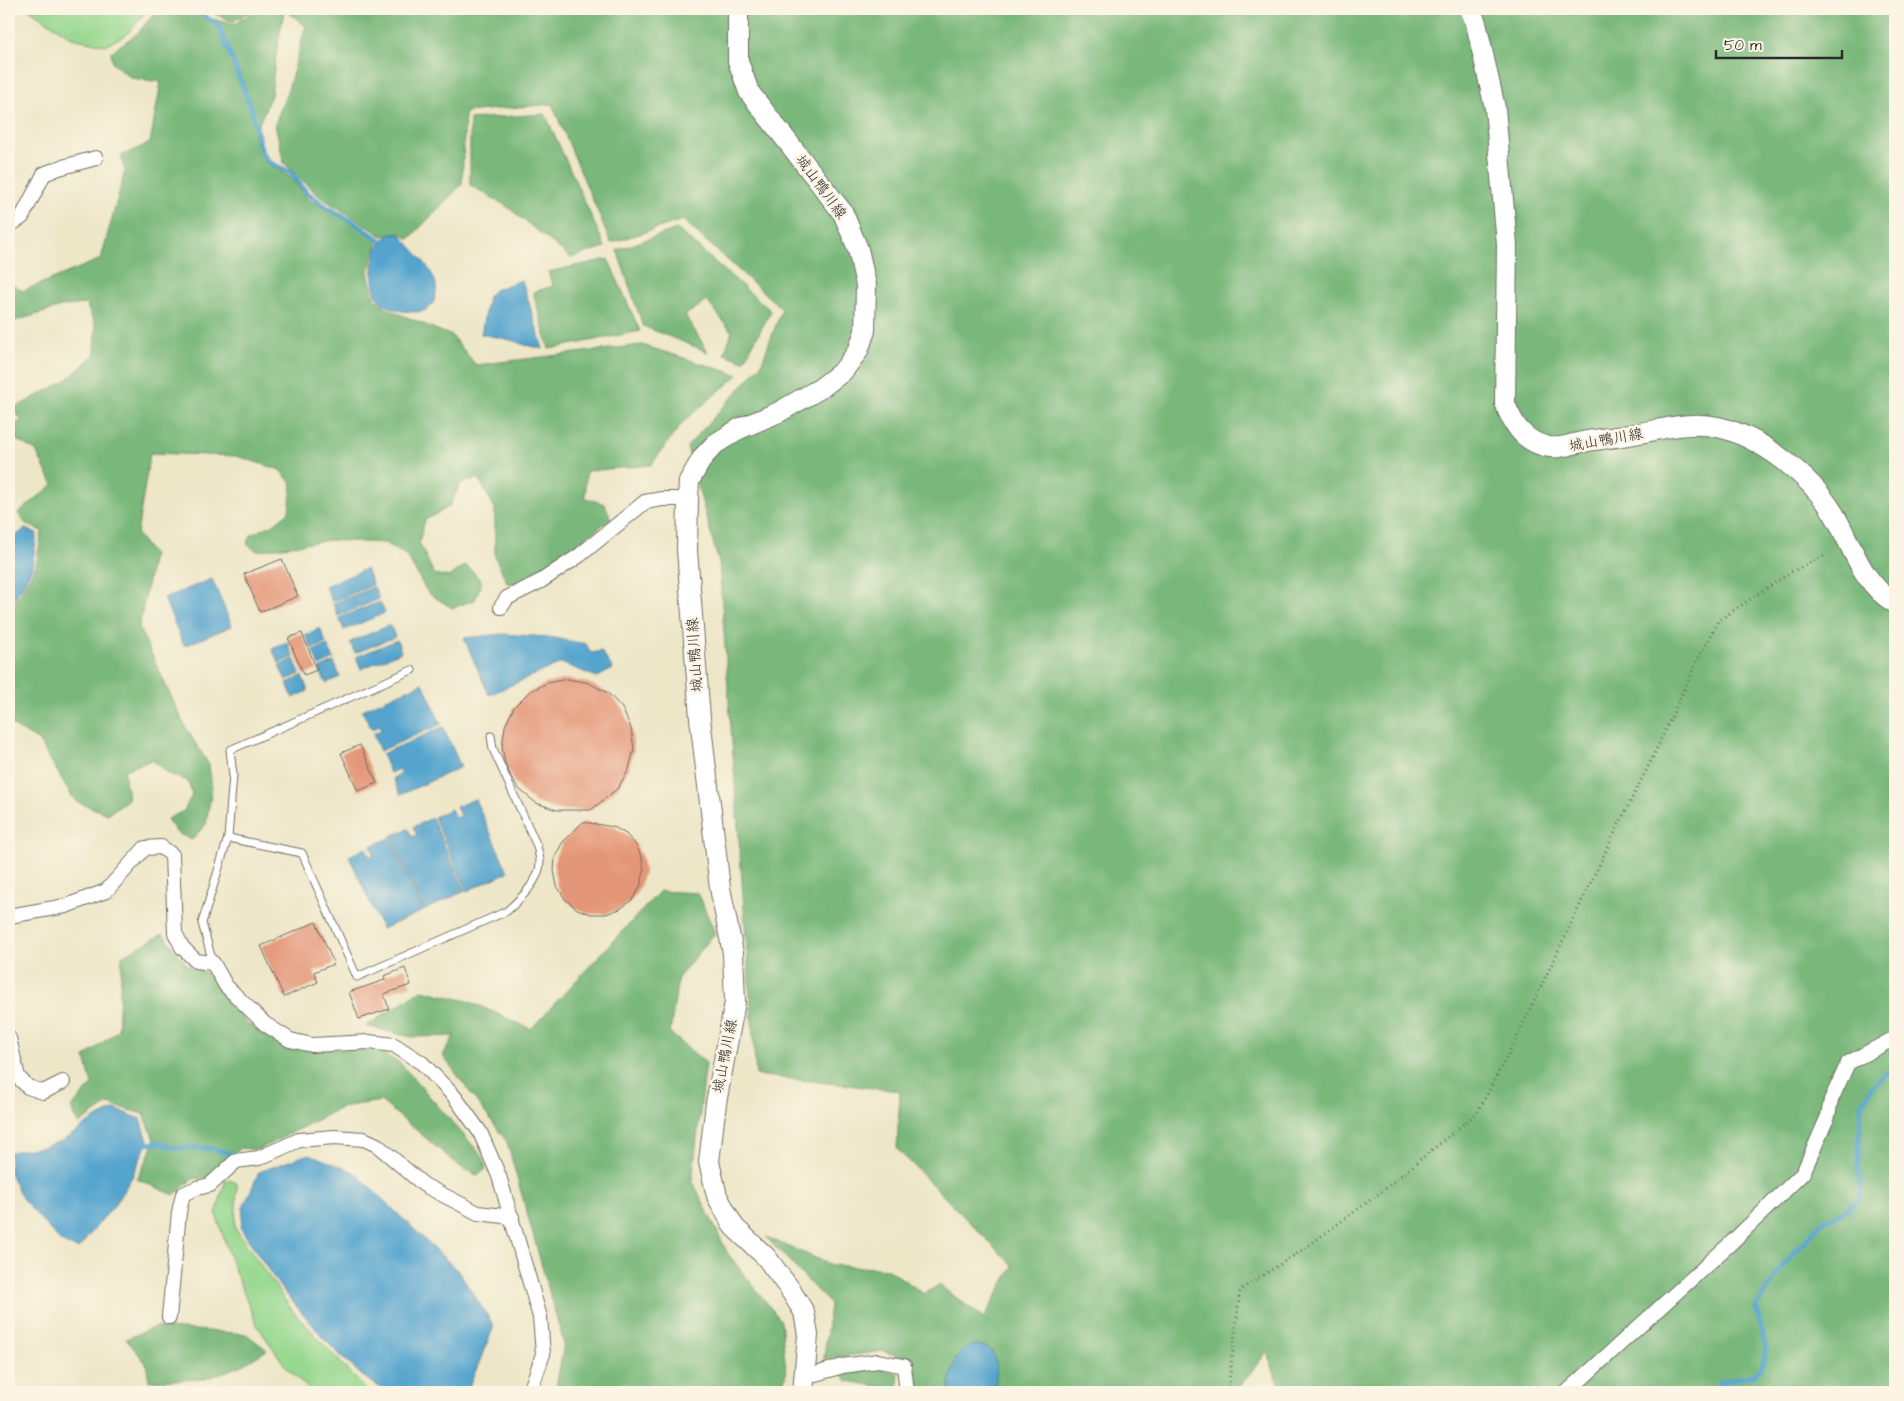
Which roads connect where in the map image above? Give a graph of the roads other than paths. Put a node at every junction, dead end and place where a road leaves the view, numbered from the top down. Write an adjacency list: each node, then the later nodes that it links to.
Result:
1 (738, 9): 5 (main road, 城山鴨川線)
2 (1470, 9): 6 (main road, 城山鴨川線)
3 (96, 158): 4 (street)
4 (9, 226)
5 (688, 499): 7 (street); 18 (main road, 城山鴨川線)
6 (1895, 603)
7 (502, 607)
8 (412, 670): 10 (lane)
9 (491, 736): 10 (lane)
10 (228, 838): 12 (lane)
11 (9, 916): 12 (street)
12 (213, 962): 16 (street)
13 (9, 1038): 15 (street)
14 (1891, 1040): 21 (street)
15 (64, 1082)
16 (512, 1217): 17 (street); 19 (street)
17 (169, 1317)
18 (804, 1385): 20 (street)
19 (530, 1392)
20 (908, 1392)
21 (1568, 1392)

